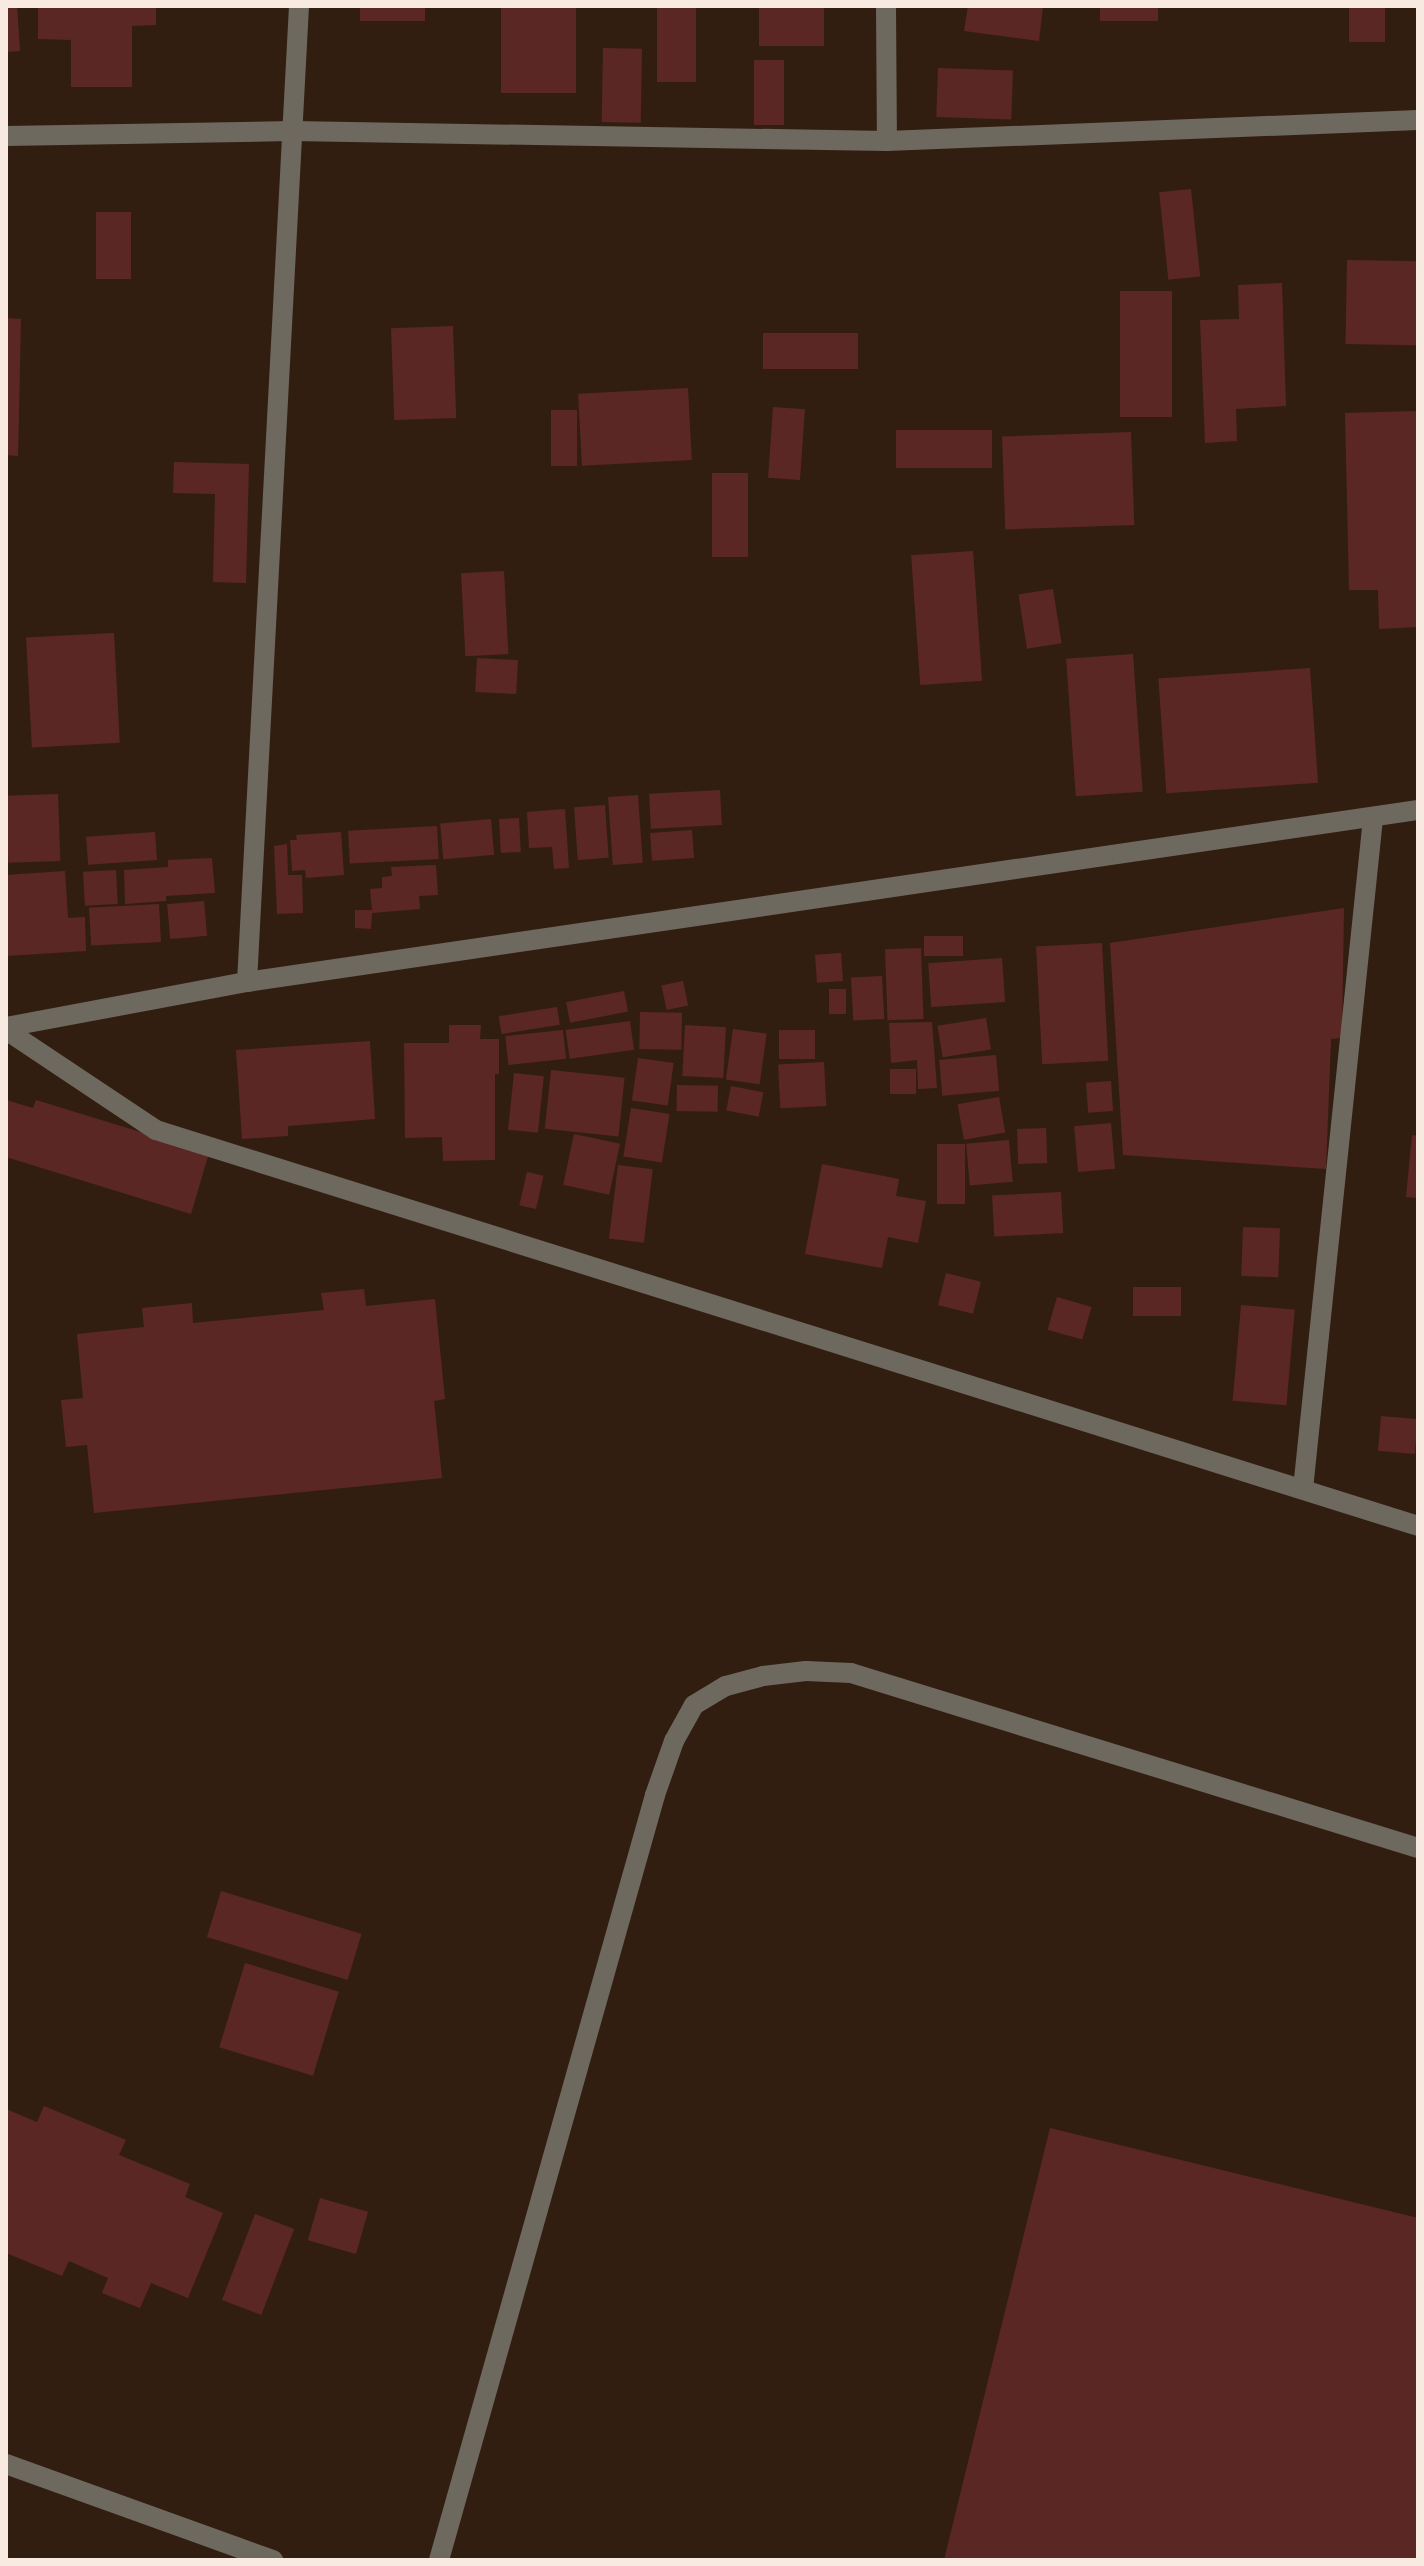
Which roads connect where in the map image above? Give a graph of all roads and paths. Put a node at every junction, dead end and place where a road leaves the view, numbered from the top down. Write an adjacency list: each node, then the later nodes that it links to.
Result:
1 (299, 6): 4 (street)
2 (886, 6): 6 (street)
3 (1418, 120): 6 (street)
4 (292, 131): 5 (street); 6 (street); 9 (street)
5 (6, 136)
6 (887, 141)
7 (1418, 810): 8 (street)
8 (1373, 818): 9 (street); 11 (street)
9 (247, 982): 10 (street)
10 (6, 1028): 11 (street)
11 (1303, 1489): 12 (street)
12 (1418, 1526)
13 (1418, 1848): 16 (street)
14 (6, 2464): 15 (street)
15 (273, 2560)
16 (439, 2560)

